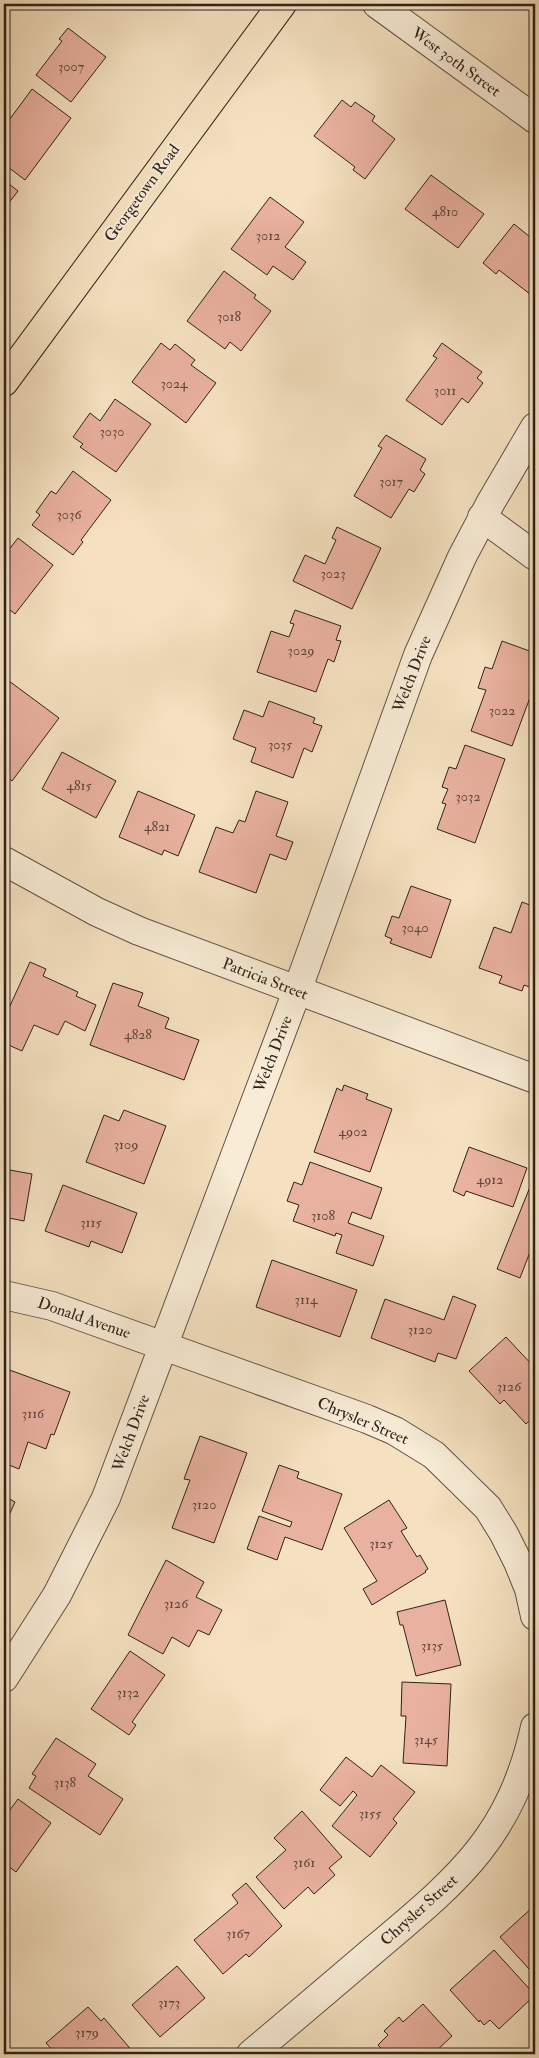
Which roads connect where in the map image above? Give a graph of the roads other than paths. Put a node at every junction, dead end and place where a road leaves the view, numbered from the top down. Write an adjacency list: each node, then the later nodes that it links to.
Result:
1 (282, 4): 4 (main road, Georgetown Road)
2 (377, 4): 3 (street, West 30th Street)
3 (535, 119)
4 (4, 382)
5 (535, 426): 6 (street, Welch Drive)
6 (482, 517): 7 (street); 9 (street, Welch Drive)
7 (535, 556)
8 (4, 861): 9 (street, Patricia Street)
9 (296, 991): 10 (street, Patricia Street); 12 (street, Welch Drive)
10 (535, 1079)
11 (4, 1296): 12 (street, Donald Avenue)
12 (163, 1345): 13 (street, Chrysler Street); 14 (street, Welch Drive)
13 (535, 1616)
14 (4, 1678)
15 (535, 1727): 16 (street, Chrysler Street)
16 (251, 2054)

